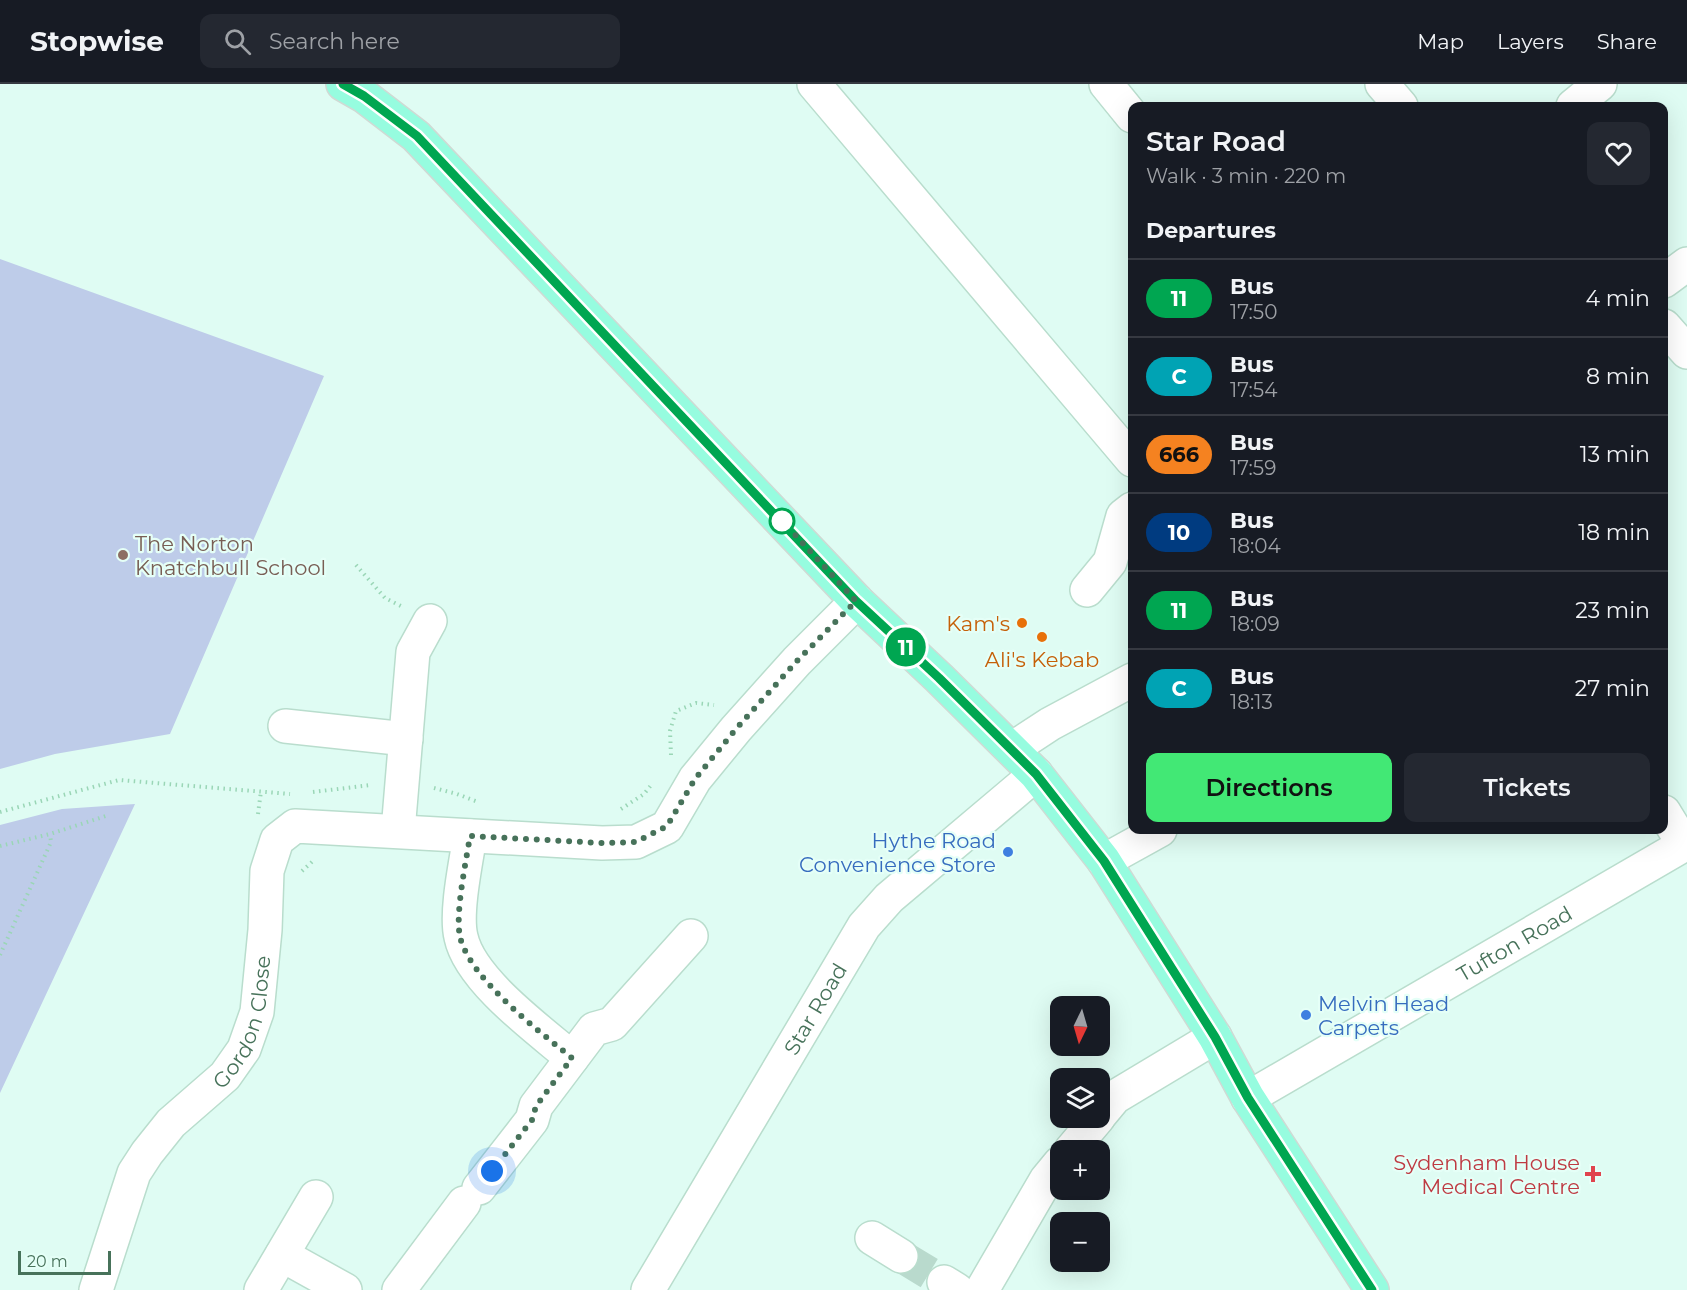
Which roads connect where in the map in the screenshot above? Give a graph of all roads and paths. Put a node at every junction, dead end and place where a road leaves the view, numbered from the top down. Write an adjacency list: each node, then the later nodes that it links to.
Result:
1 (343, 84): 17 (main road)
2 (814, 84): 13 (street)
3 (1106, 84): 8 (street)
4 (1382, 84): 6 (street)
5 (1600, 84): 7 (street)
6 (1398, 102)
7 (1578, 102)
8 (1128, 111)
9 (1687, 264): 10 (street)
10 (1668, 277)
11 (1668, 331): 12 (street)
12 (1687, 352)
13 (1128, 455)
14 (1128, 512): 16 (street)
15 (356, 565): 18 (path)
16 (1088, 591)
17 (856, 601): 21 (street, Gordon Close); 23 (main road)
18 (430, 621): 22 (street)
19 (1128, 682): 23 (street)
20 (285, 726): 22 (street)
21 (736, 729): 24 (path); 38 (street, Gordon Close)
22 (406, 739): 27 (street)
23 (1012, 749): 25 (main road)
24 (671, 758)
25 (1036, 774): 42 (main road); 61 (street, Star Road)
26 (656, 780): 32 (path)
27 (403, 781): 28 (path); 30 (path); 35 (street)
28 (310, 792)
29 (300, 793): 31 (path)
30 (479, 802)
31 (0, 812)
32 (613, 812)
33 (109, 815): 36 (path)
34 (1668, 818): 39 (street)
35 (398, 831): 38 (street, Gordon Close); 57 (street, Gordon Close)
36 (50, 834): 40 (path); 45 (path)
37 (1153, 834): 42 (street)
38 (470, 836): 47 (street)
39 (1685, 844): 48 (street, Tufton Road)
40 (0, 846)
41 (322, 855): 43 (path)
42 (1104, 861): 46 (main road)
43 (300, 873)
44 (691, 936): 47 (street)
45 (0, 955)
46 (1215, 1037): 48 (main road); 49 (street)
47 (572, 1058): 60 (street)
48 (1248, 1098): 63 (main road)
49 (1110, 1103)
50 (1089, 1128): 51 (street)
51 (1079, 1140)
52 (1050, 1175): 62 (street)
53 (316, 1197): 55 (street)
54 (872, 1238): 56 (street)
55 (282, 1255): 58 (street); 59 (street)
56 (901, 1256)
57 (96, 1290)
58 (261, 1290)
59 (345, 1290)
60 (399, 1290)
61 (648, 1290)
62 (982, 1290)
63 (1372, 1290)

